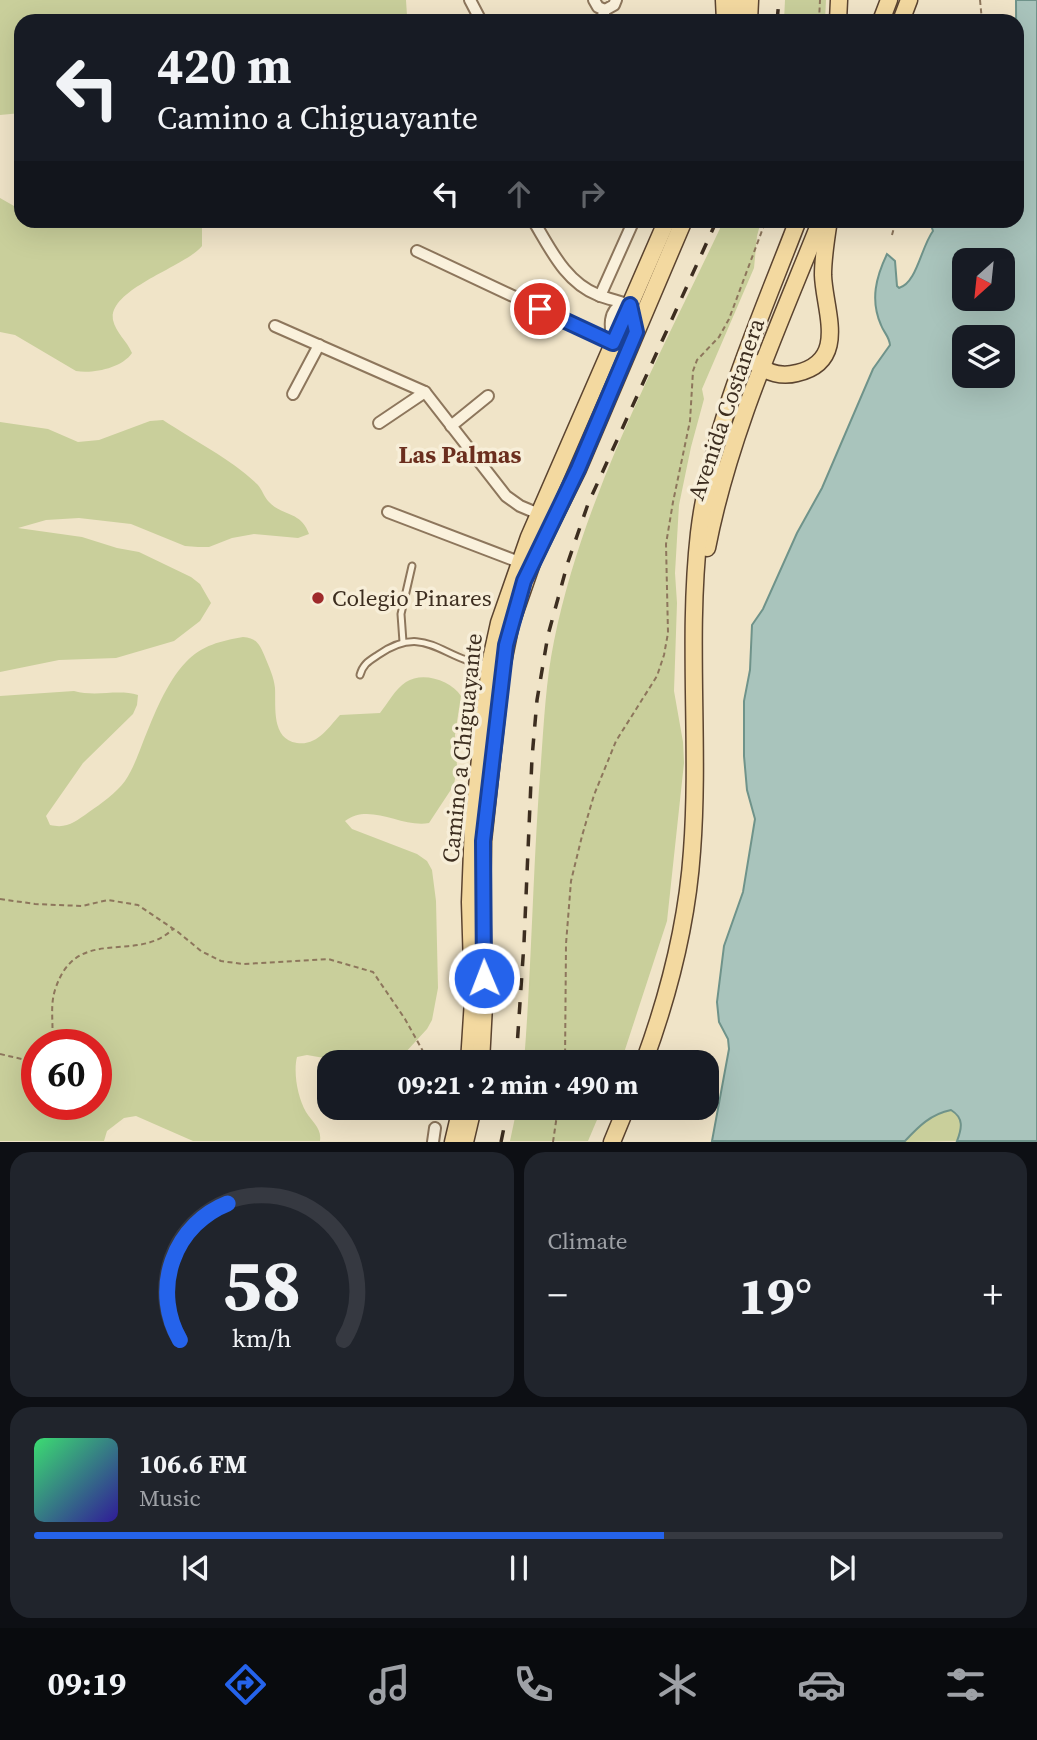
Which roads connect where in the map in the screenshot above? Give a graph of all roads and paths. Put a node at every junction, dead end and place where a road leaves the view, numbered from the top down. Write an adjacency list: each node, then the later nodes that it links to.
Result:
1 (616, 0): 2 (street)
2 (604, 14)
3 (538, 228): 14 (street)
4 (630, 228): 14 (street)
5 (663, 228): 15 (main road, Camino a Chiguayante)
6 (681, 228): 18 (main road, Camino a Chiguayante)
7 (763, 228): 42 (path)
8 (795, 228): 21 (main road, Avenida Costanera)
9 (818, 228): 22 (main road, Avenida Costanera)
10 (828, 228): 22 (main road)
11 (894, 228): 12 (path)
12 (892, 235)
13 (417, 251): 19 (street)
14 (600, 296): 15 (street); 16 (street)
15 (627, 304): 16 (street); 18 (main road); 19 (main road, Camino a Chiguayante)
16 (613, 311): 19 (street)
17 (275, 326): 20 (street)
18 (636, 332): 41 (main road, Camino a Chiguayante)
19 (613, 343): 29 (main road, Camino a Chiguayante)
20 (319, 345): 23 (street); 24 (street)
21 (748, 348): 22 (main road); 33 (main road, Avenida Costanera)
22 (762, 368): 33 (main road, Avenida Costanera)
23 (425, 392): 26 (street); 27 (street)
24 (293, 394)
25 (488, 396): 27 (street)
26 (379, 424)
27 (451, 426): 29 (street)
28 (388, 512): 30 (street)
29 (539, 514): 30 (main road, Camino a Chiguayante)
30 (519, 562): 34 (main road, Camino a Chiguayante)
31 (412, 566): 32 (lane)
32 (403, 642): 34 (lane); 35 (lane)
33 (694, 661): 43 (main road, Avenida Costanera)
34 (491, 664): 40 (main road, Camino a Chiguayante)
35 (360, 675)
36 (0, 899): 37 (path)
37 (173, 929): 38 (path); 39 (path)
38 (50, 1029)
39 (422, 1050)
40 (470, 1050)
41 (482, 1050)
42 (565, 1050)
43 (648, 1050)
44 (0, 1054): 45 (path)
45 (21, 1059)
46 (458, 1120): 52 (main road)
47 (470, 1120): 53 (main road)
48 (556, 1120): 54 (path)
49 (621, 1120): 55 (main road)
50 (435, 1129): 51 (street)
51 (433, 1142)
52 (453, 1142)
53 (465, 1142)
54 (553, 1142)
55 (612, 1142)

